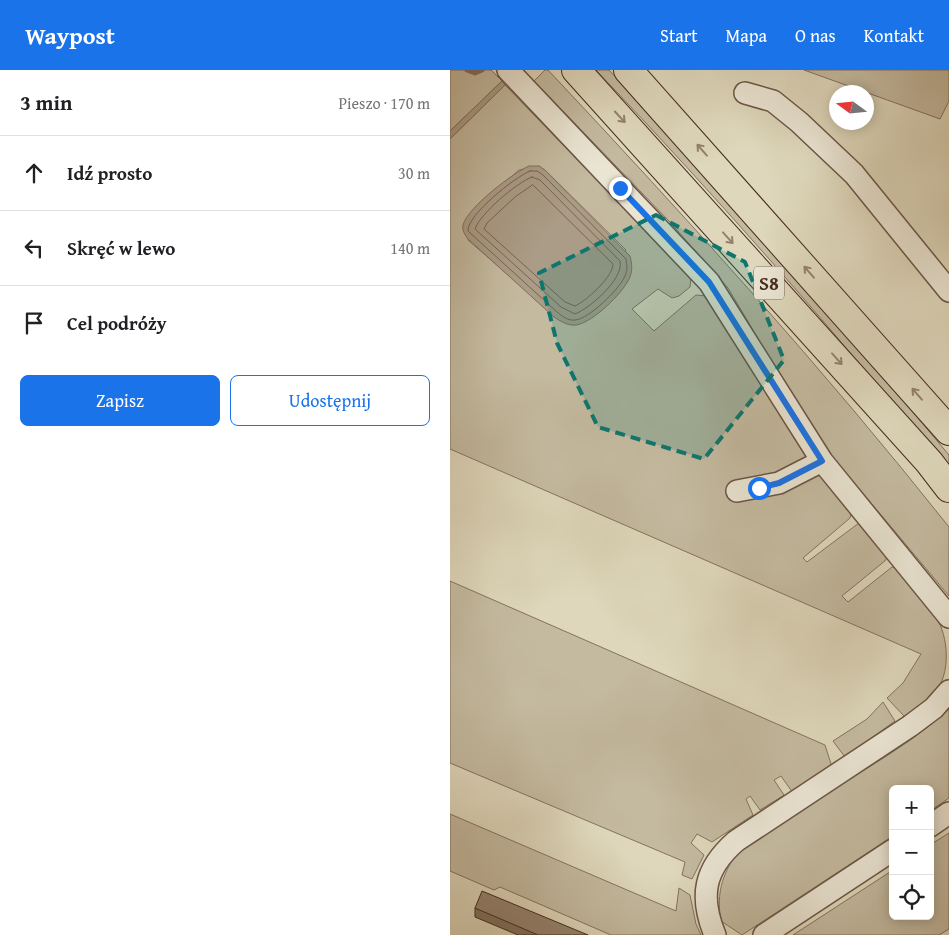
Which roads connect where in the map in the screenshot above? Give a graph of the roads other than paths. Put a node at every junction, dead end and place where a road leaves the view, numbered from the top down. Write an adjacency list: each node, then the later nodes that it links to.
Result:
1 (508, 70): 7 (street)
2 (628, 70): 6 (highway, S8, one-way to 2)
3 (581, 76): 8 (highway, S8, one-way to 8)
4 (745, 93): 5 (street)
5 (949, 291)
6 (949, 430)
7 (822, 461): 9 (street); 10 (street)
8 (949, 488)
9 (737, 492)
10 (949, 617)
11 (949, 692): 15 (street)
12 (949, 813): 13 (street)
13 (934, 823)
14 (889, 853): 16 (street)
15 (715, 935)
16 (764, 935)

